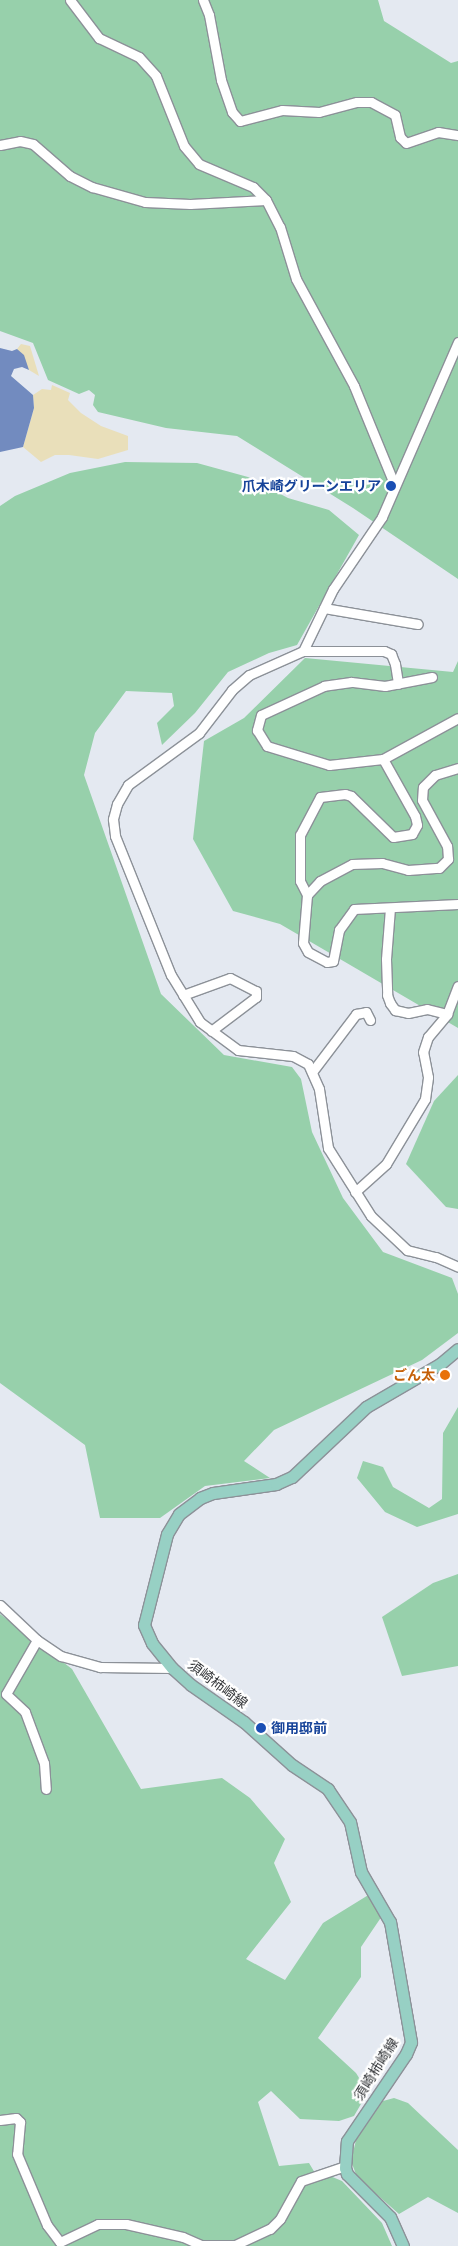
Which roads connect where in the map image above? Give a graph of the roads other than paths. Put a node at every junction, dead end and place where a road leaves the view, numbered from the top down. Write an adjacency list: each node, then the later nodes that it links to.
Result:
1 (70, 0): 5 (street)
2 (202, 0): 3 (street)
3 (458, 135)
4 (0, 145): 5 (street)
5 (266, 200): 7 (street)
6 (458, 342): 7 (street)
7 (395, 486): 8 (street)
8 (324, 608): 9 (street); 10 (street)
9 (418, 624)
10 (303, 651): 12 (street); 20 (street)
11 (432, 677): 12 (street)
12 (398, 684): 14 (street)
13 (458, 718): 14 (street)
14 (383, 759): 16 (street)
15 (458, 768): 16 (street)
16 (307, 895): 18 (street)
17 (458, 904): 18 (street)
18 (390, 908): 21 (street)
19 (458, 986): 21 (street)
20 (183, 996): 23 (street); 23 (street)
21 (447, 1014): 25 (street)
22 (370, 1020): 24 (street)
23 (211, 1031): 24 (street)
24 (312, 1072): 25 (street)
25 (355, 1192): 26 (street)
26 (458, 1267)
27 (458, 1350): 30 (main road, 須崎柿崎線)
28 (0, 1605): 29 (street)
29 (37, 1640): 30 (street); 31 (street)
30 (172, 1668): 33 (main road, 須崎柿崎線)
31 (46, 1788)
32 (0, 2120): 33 (street)
33 (345, 2166): 34 (main road)
34 (402, 2246)

